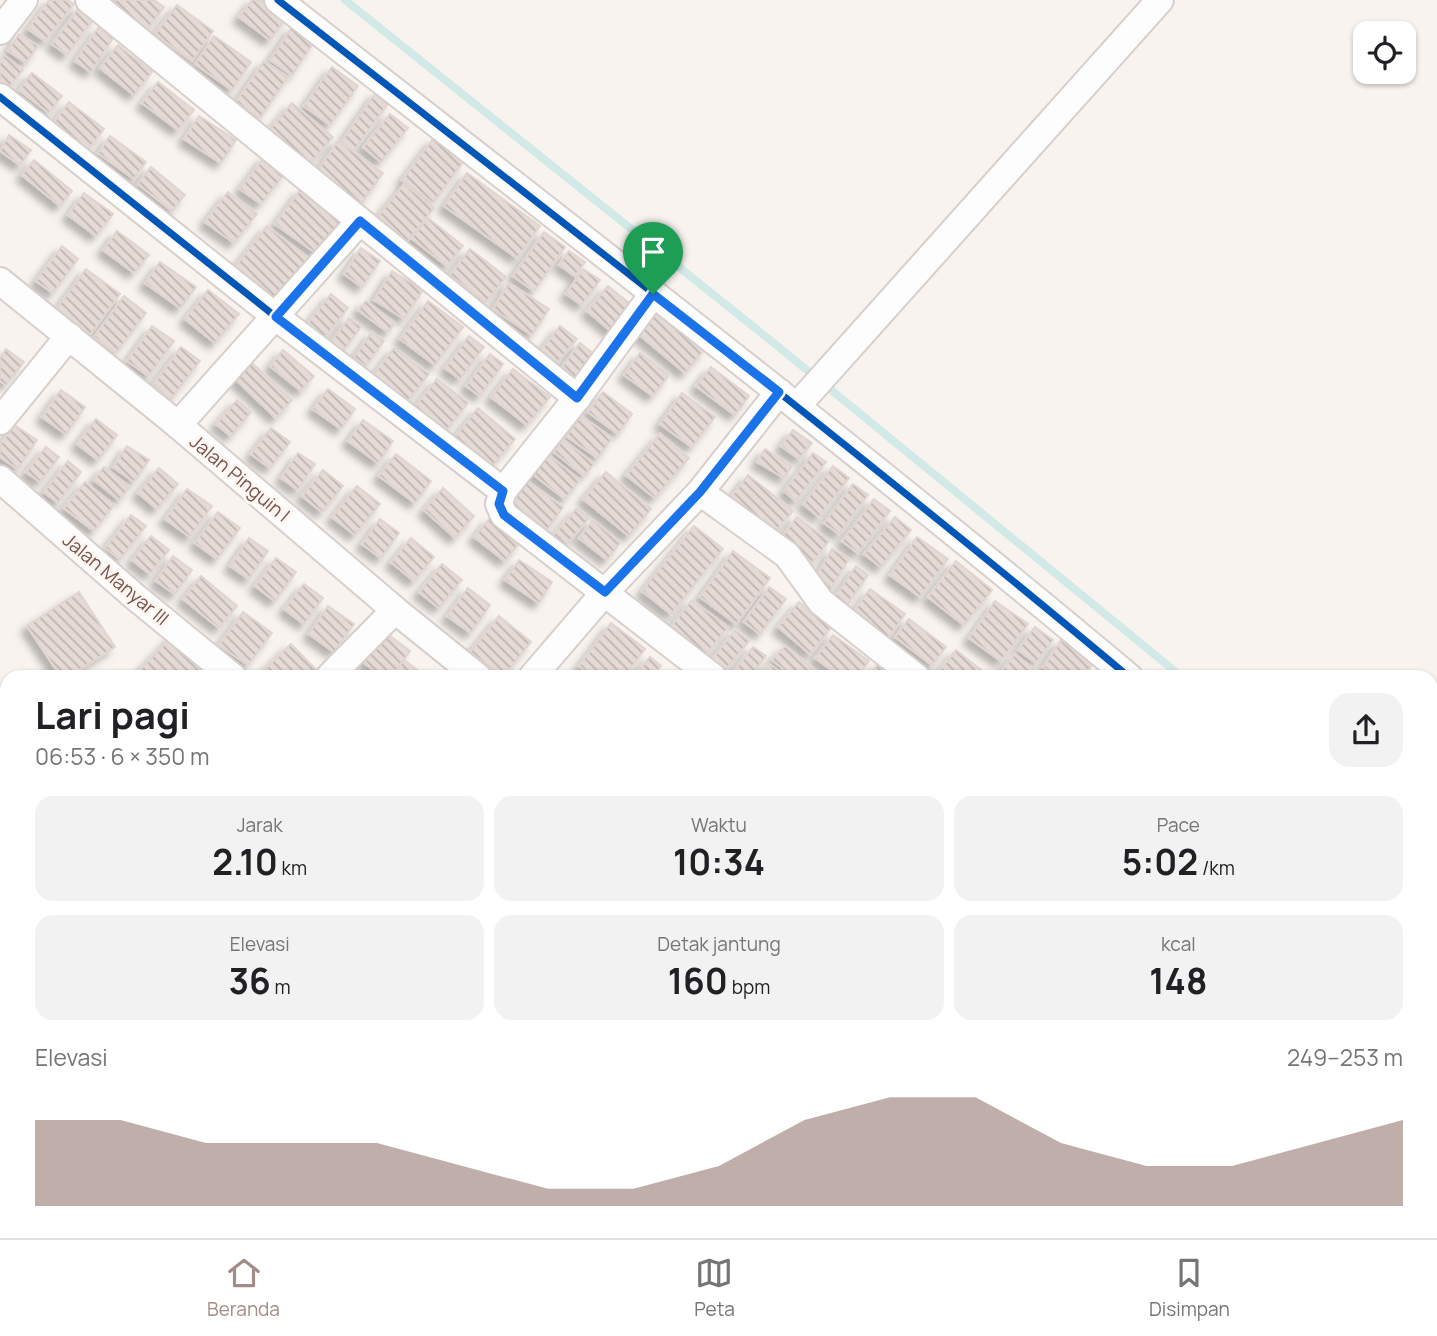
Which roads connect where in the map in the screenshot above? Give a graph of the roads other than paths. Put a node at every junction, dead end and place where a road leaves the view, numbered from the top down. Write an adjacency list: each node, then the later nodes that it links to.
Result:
1 (24, 0): 5 (street)
2 (89, 0): 7 (street)
3 (278, 0): 9 (street)
4 (1160, 0): 13 (street)
5 (0, 31)
6 (0, 97): 10 (street)
7 (360, 221): 10 (street); 12 (street)
8 (0, 281): 11 (street, Jalan Pinguin I)
9 (653, 294): 12 (street); 13 (street)
10 (276, 317): 15 (street); 17 (street)
11 (69, 336): 14 (street); 15 (street, Jalan Pinguin I)
12 (577, 398): 17 (street)
13 (788, 399): 18 (street); 27 (street)
14 (0, 422)
15 (178, 425): 20 (street, Jalan Pinguin I)
16 (0, 479): 21 (street, Jalan Manyar III)
17 (503, 491): 19 (street)
18 (700, 492): 19 (street); 26 (street)
19 (605, 592): 24 (street); 25 (street)
20 (395, 610): 22 (street); 23 (street, Jalan Pinguin I)
21 (224, 670)
22 (336, 670)
23 (469, 670)
24 (539, 670)
25 (704, 670)
26 (907, 670)
27 (1121, 670)

